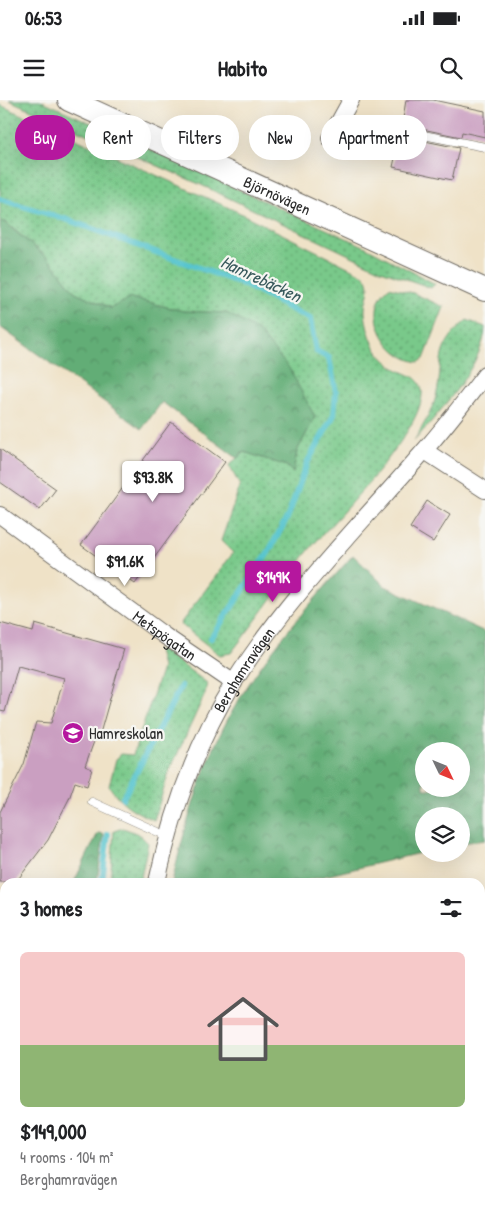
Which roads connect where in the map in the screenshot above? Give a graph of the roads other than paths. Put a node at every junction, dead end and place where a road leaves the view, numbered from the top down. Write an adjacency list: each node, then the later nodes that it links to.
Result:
1 (69, 100): 6 (main road, Björnövägen)
2 (351, 100): 3 (street)
3 (343, 115)
4 (427, 136): 5 (lane)
5 (485, 147)
6 (485, 290)
7 (485, 375): 8 (street, Berghamravägen)
8 (424, 451): 9 (street); 11 (street, Berghamravägen)
9 (485, 490)
10 (0, 515): 11 (street, Metspögatan)
11 (234, 683): 13 (street, Berghamravägen)
12 (92, 802): 13 (lane)
13 (167, 836): 14 (street, Berghamravägen)
14 (158, 878)

